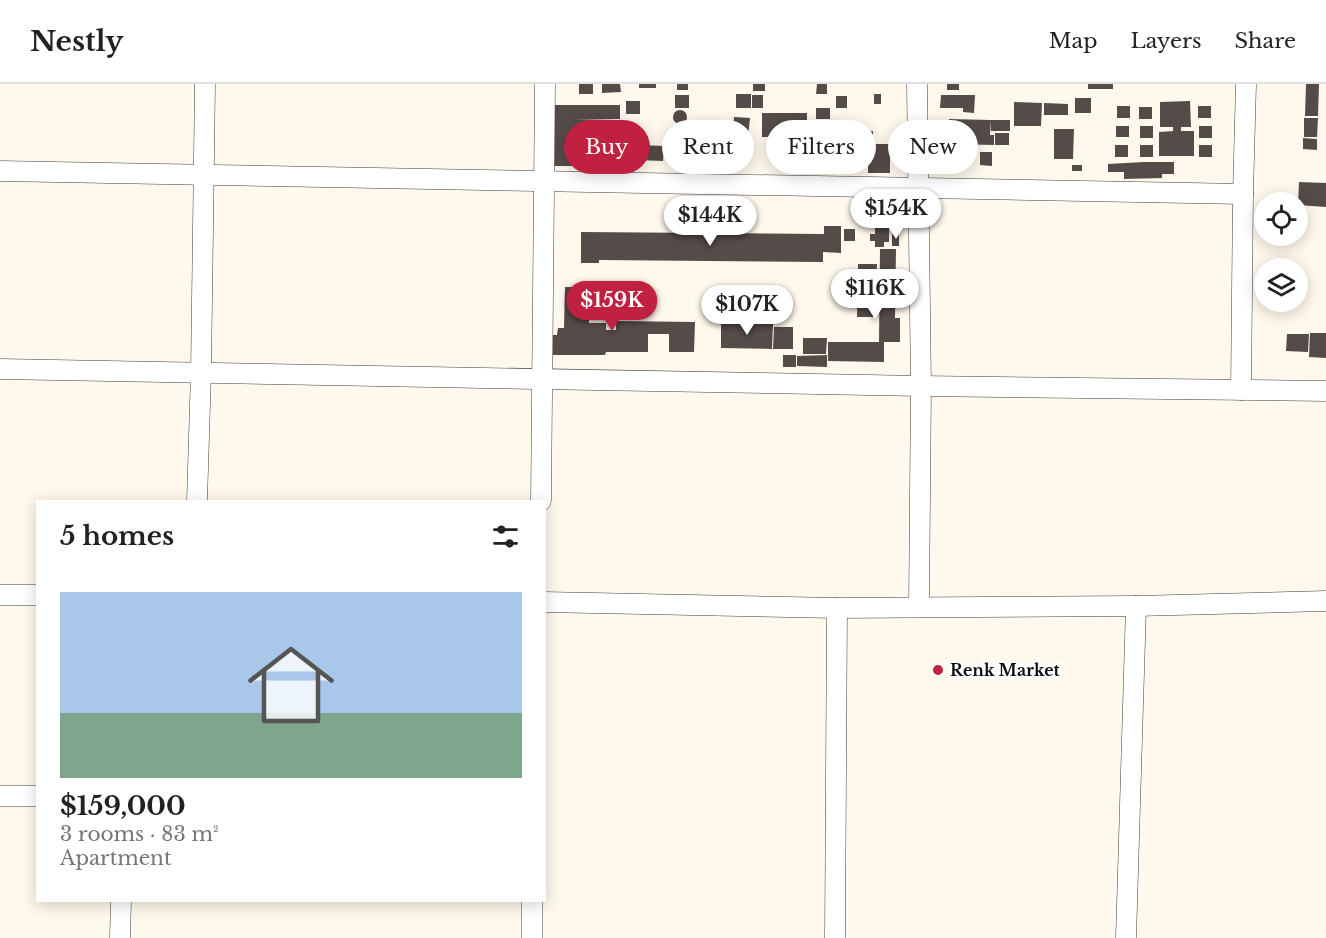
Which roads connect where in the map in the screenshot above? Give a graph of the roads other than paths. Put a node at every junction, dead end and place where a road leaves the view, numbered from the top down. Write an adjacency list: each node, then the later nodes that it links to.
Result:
1 (206, 84): 6 (street)
2 (545, 84): 7 (street)
3 (917, 84): 8 (street)
4 (1246, 84): 9 (street)
5 (0, 171): 6 (street)
6 (204, 176): 7 (street); 11 (street)
7 (545, 182): 8 (street); 12 (street)
8 (918, 187): 9 (street); 13 (street)
9 (1243, 194): 14 (street)
10 (0, 369): 11 (street)
11 (201, 372): 12 (street); 16 (street)
12 (543, 378): 13 (street); 17 (street)
13 (921, 386): 14 (street); 22 (street)
14 (1241, 390): 15 (street)
15 (1326, 391)
16 (197, 500)
17 (541, 500)
18 (0, 595): 19 (street)
19 (36, 595)
20 (1326, 601): 23 (street)
21 (546, 602): 24 (street)
22 (919, 606): 23 (street); 24 (street)
23 (1136, 606): 32 (street)
24 (837, 608): 31 (street)
25 (0, 796): 26 (street)
26 (36, 796)
27 (121, 902): 29 (street)
28 (532, 902): 30 (street)
29 (120, 938)
30 (532, 938)
31 (835, 938)
32 (1126, 938)

